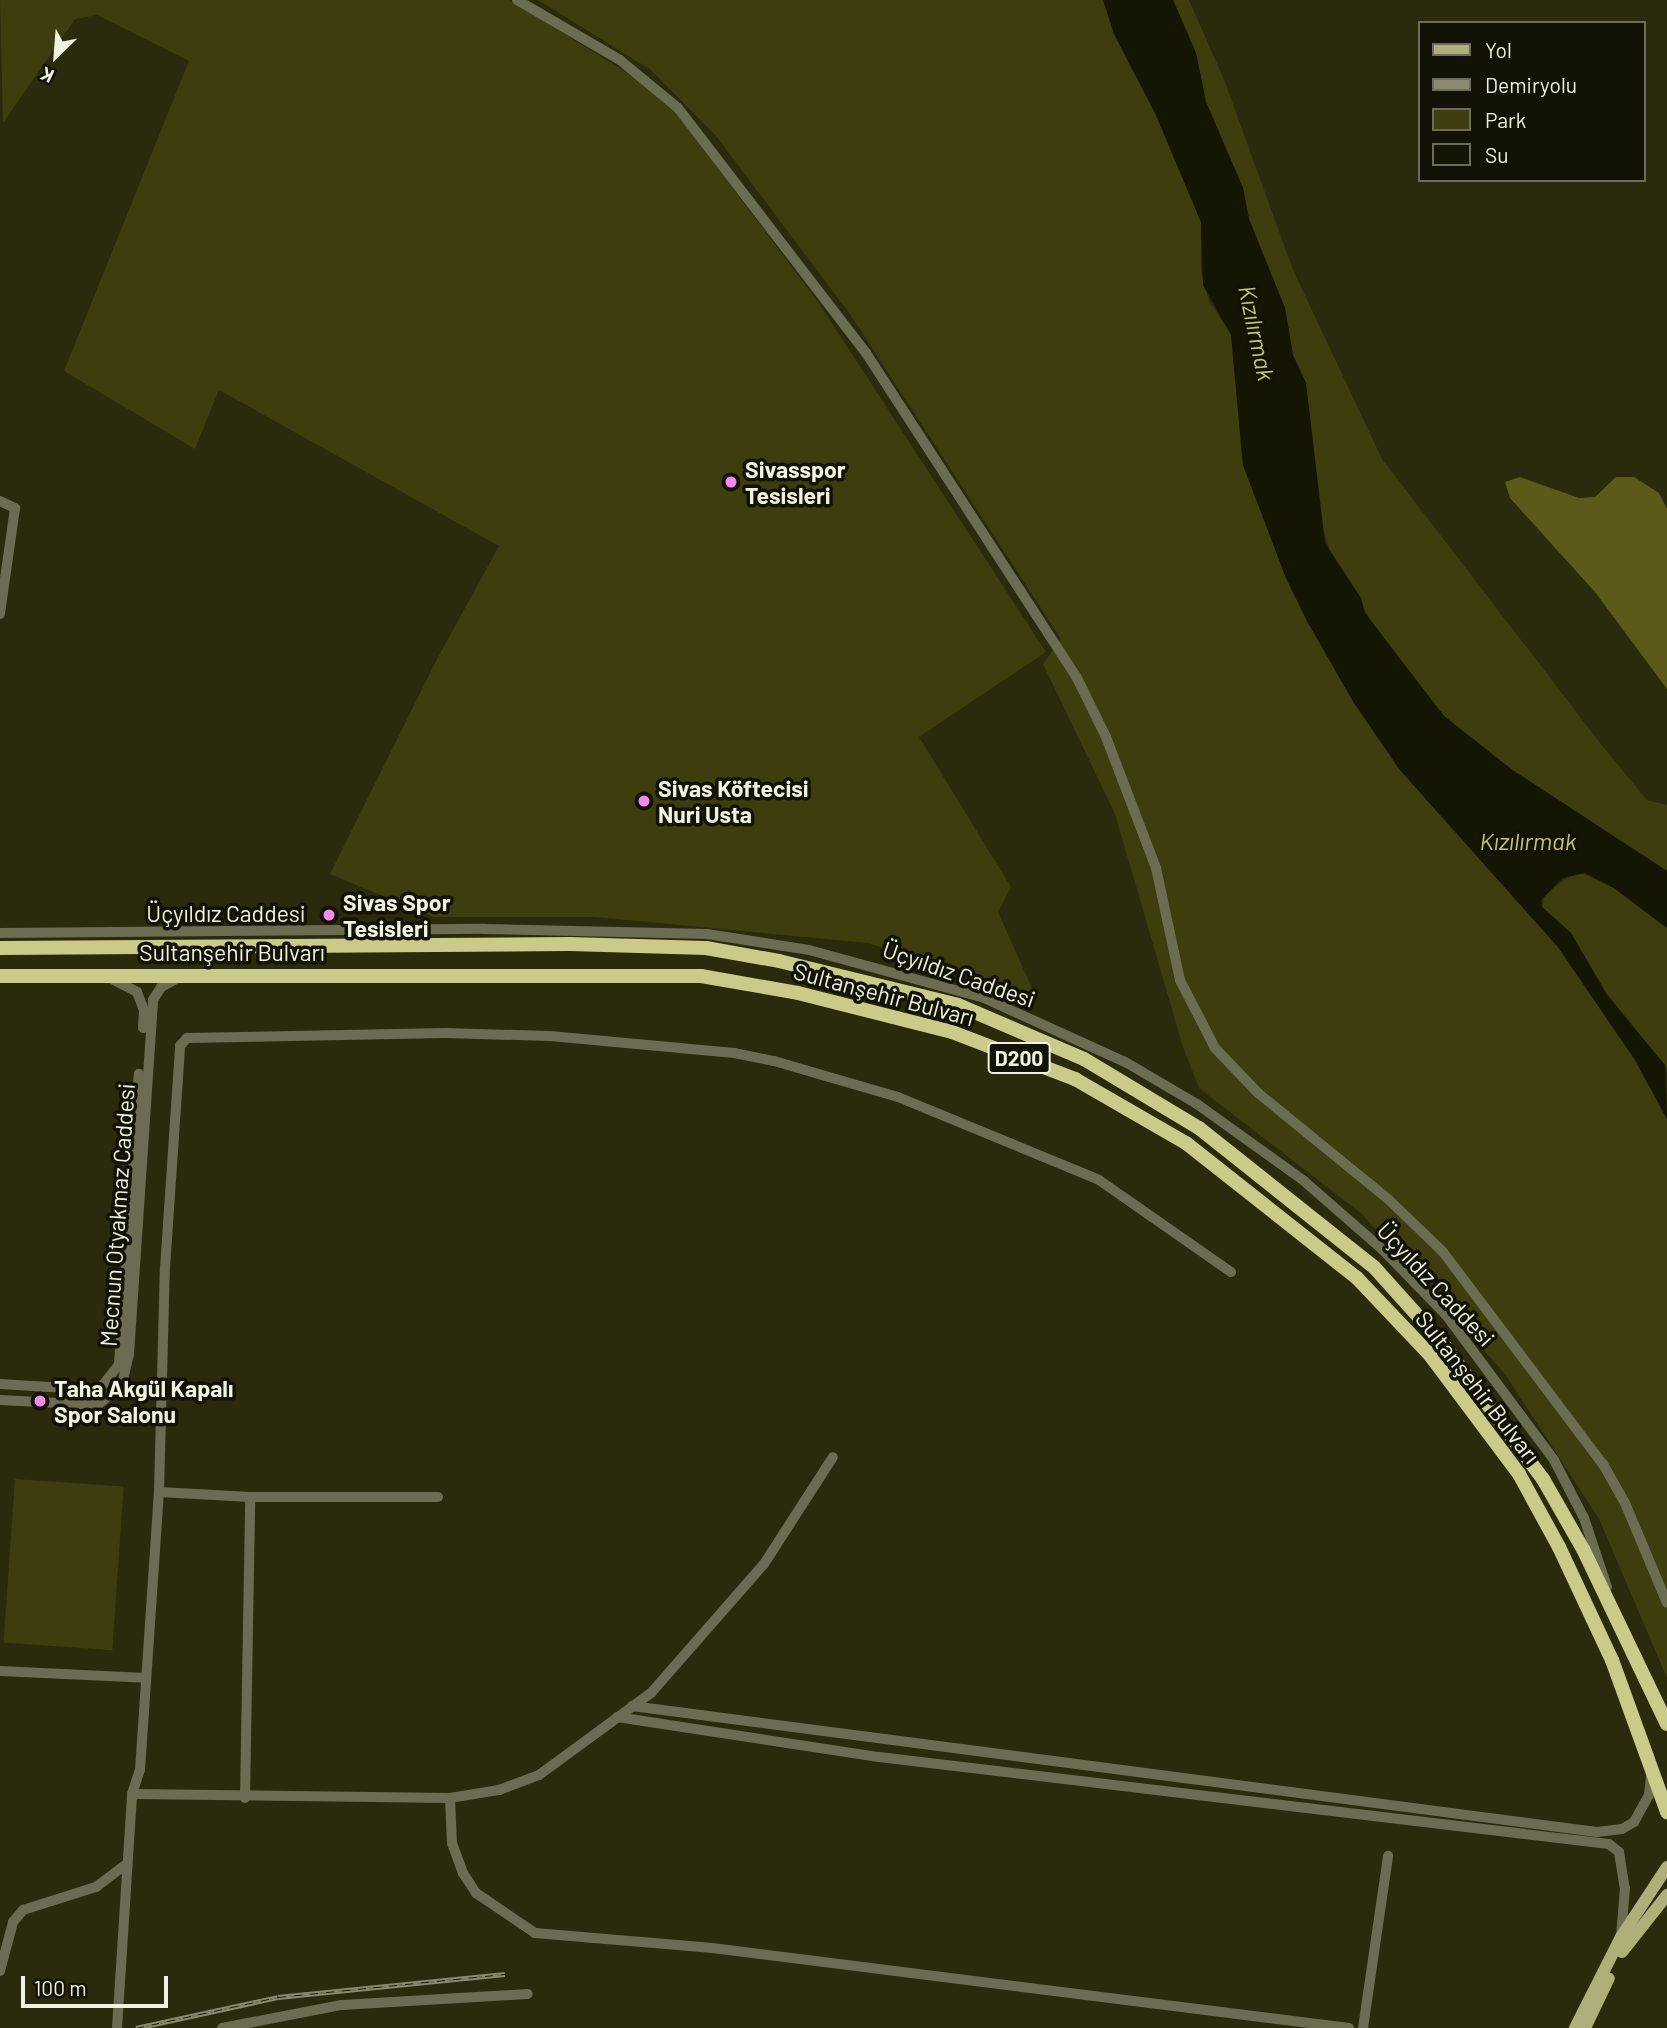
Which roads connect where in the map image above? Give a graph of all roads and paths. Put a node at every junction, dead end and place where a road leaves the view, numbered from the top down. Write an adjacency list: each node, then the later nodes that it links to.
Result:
1 (517, 0): 16 (street)
2 (0, 501): 3 (street)
3 (0, 614)
4 (0, 933): 17 (street, Üçyıldız Caddesi)
5 (0, 948): 17 (highway, Sultanşehir Bulvarı / D200)
6 (183, 975): 8 (highway, Sultanşehir Bulvarı / D200); 11 (street, Mecnun Otyakmaz Caddesi); 23 (highway, Sultanşehir Bulvarı / D200)
7 (0, 976): 8 (highway, Sultanşehir Bulvarı / D200)
8 (102, 976): 10 (street, Mecnun Otyakmaz Caddesi)
9 (1231, 1272): 13 (street)
10 (0, 1384)
11 (0, 1400)
12 (833, 1457): 20 (street)
13 (159, 1492): 14 (street); 19 (street)
14 (250, 1497): 15 (street); 25 (street)
15 (438, 1497)
16 (1667, 1603)
17 (1623, 1630): 22 (highway, Sultanşehir Bulvarı / D200)
18 (0, 1671): 19 (street)
19 (146, 1678): 24 (street)
20 (632, 1706): 21 (street); 28 (street)
21 (617, 1717): 26 (street); 28 (street)
22 (1667, 1724)
23 (1651, 1775): 27 (highway, Sultanşehir Bulvarı / D200); 28 (street)
24 (132, 1794): 25 (street); 30 (street)
25 (245, 1798): 26 (street)
26 (450, 1798): 38 (street)
27 (1667, 1812)
28 (1574, 1834): 33 (street)
29 (1388, 1856): 39 (street)
30 (126, 1864): 34 (street); 36 (street)
31 (1667, 1867): 33 (main road)
32 (1667, 1895): 41 (main road)
33 (1621, 1937): 40 (main road)
34 (0, 1971)
35 (528, 1994): 37 (street)
36 (117, 2028)
37 (222, 2028)
38 (1349, 2028)
39 (1363, 2028)
40 (1574, 2028)
41 (1585, 2028)

